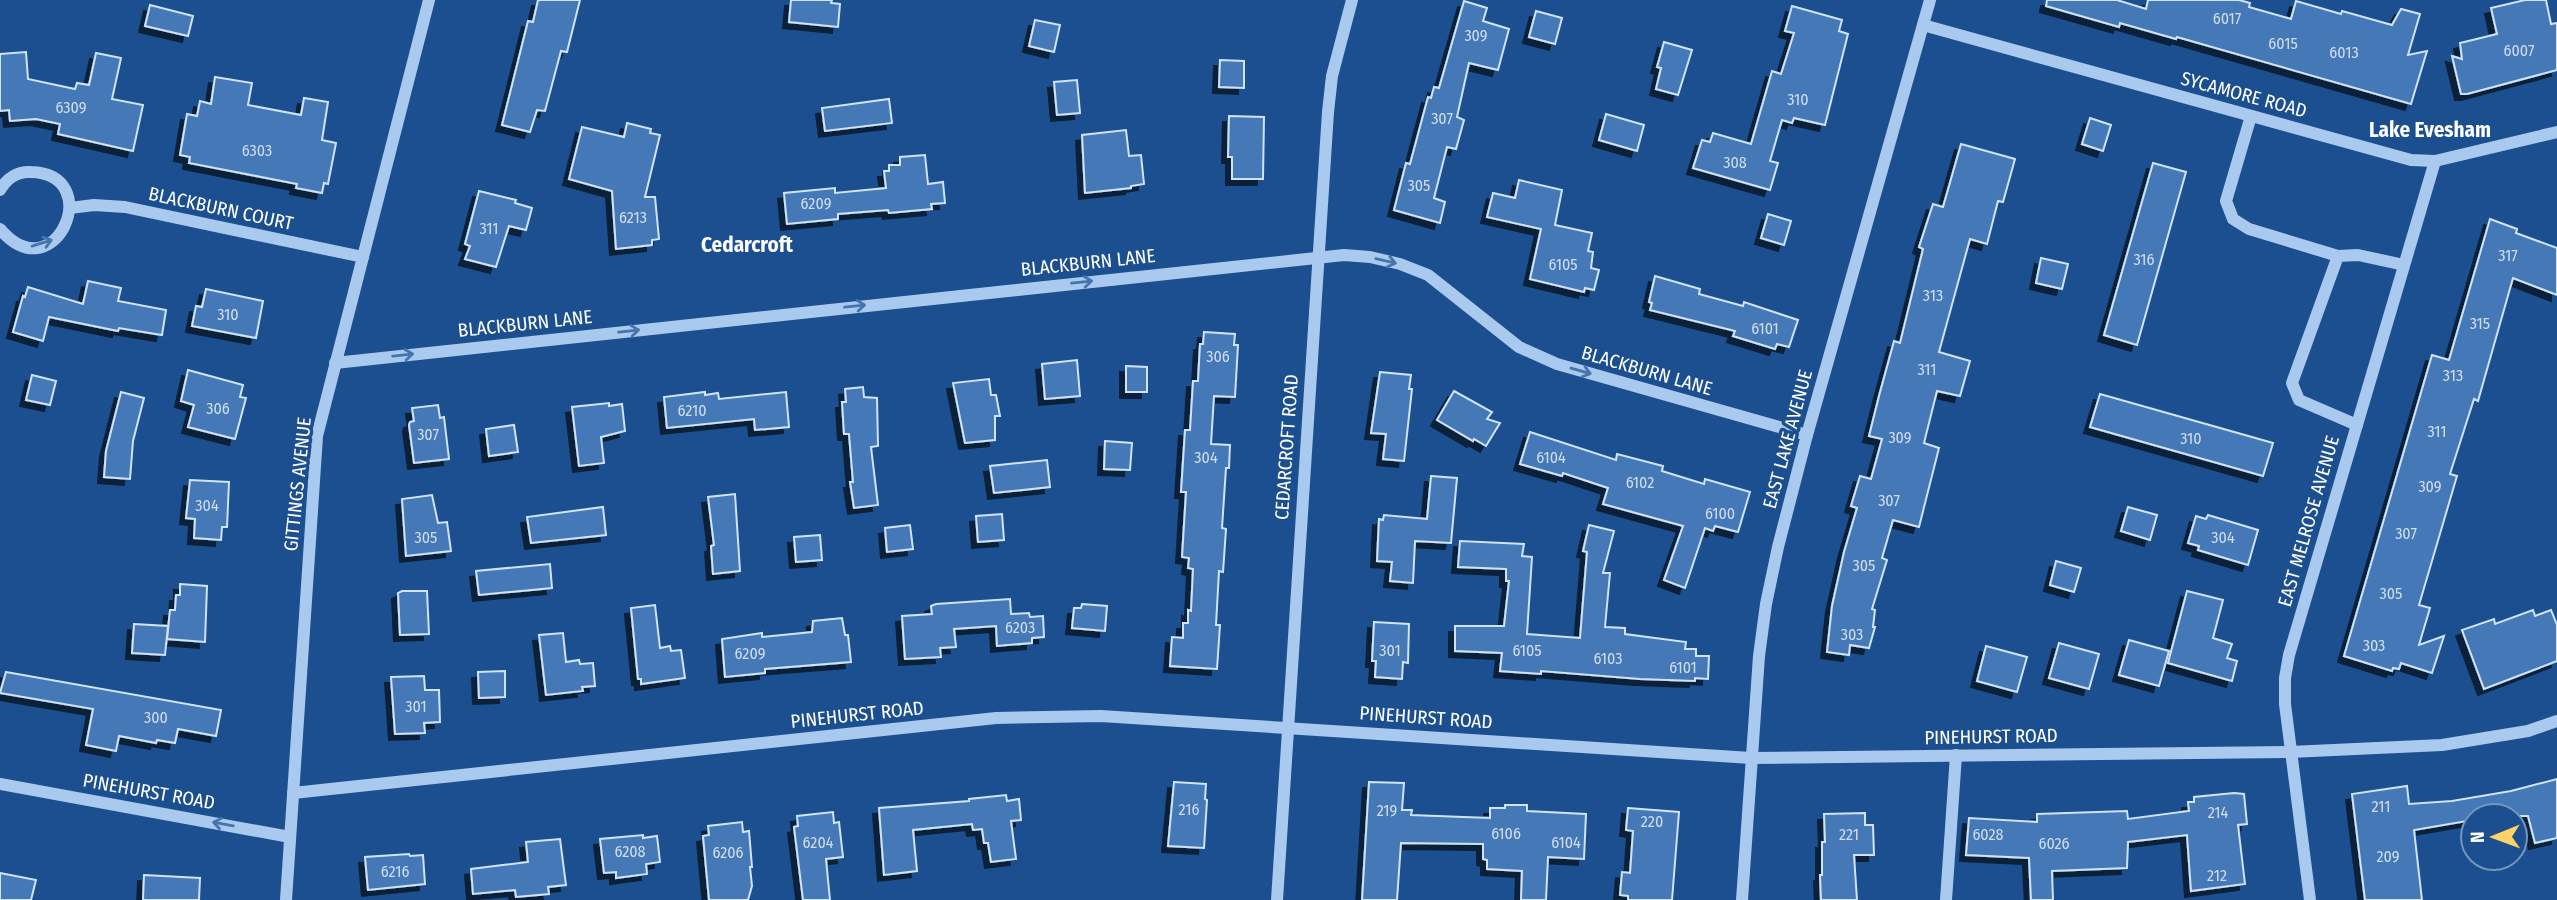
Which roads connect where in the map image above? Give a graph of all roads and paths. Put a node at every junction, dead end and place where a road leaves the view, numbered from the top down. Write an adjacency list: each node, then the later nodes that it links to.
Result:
1 (429, 0): 13 (street, GITTINGS AVENUE)
2 (1352, 0): 11 (street, CEDARCROFT ROAD)
3 (1930, 0): 4 (street, EAST LAKE AVENUE)
4 (1923, 26): 5 (street, SYCAMORE ROAD); 17 (street, EAST LAKE AVENUE)
5 (2252, 116): 7 (street, SYCAMORE ROAD); 12 (street)
6 (2557, 132): 7 (street, SYCAMORE ROAD)
7 (2435, 161): 14 (street, EAST MELROSE AVENUE)
8 (0, 190): 9 (street)
9 (70, 208): 10 (street, one-way to 9); 13 (street, BLACKBURN COURT)
10 (0, 229)
11 (1318, 256): 15 (street, BLACKBURN LANE, one-way to 11); 17 (street, BLACKBURN LANE, one-way to 17); 19 (street, CEDARCROFT ROAD)
12 (2338, 256): 14 (street); 16 (street)
13 (363, 257): 15 (street, GITTINGS AVENUE)
14 (2404, 265): 16 (street, EAST MELROSE AVENUE)
15 (335, 363): 24 (street, GITTINGS AVENUE)
16 (2357, 425): 20 (street, EAST MELROSE AVENUE)
17 (1807, 435): 22 (street, EAST LAKE AVENUE)
18 (2557, 721): 20 (street, PINEHURST ROAD)
19 (1288, 727): 22 (street, PINEHURST ROAD); 24 (street, PINEHURST ROAD); 27 (street, CEDARCROFT ROAD)
20 (2290, 752): 21 (street, PINEHURST ROAD); 30 (street, EAST MELROSE AVENUE)
21 (1956, 755): 22 (street, PINEHURST ROAD); 29 (street)
22 (1751, 758): 28 (street, EAST LAKE AVENUE)
23 (0, 783): 25 (street, PINEHURST ROAD, one-way to 23)
24 (293, 793): 25 (street, GITTINGS AVENUE)
25 (290, 837): 26 (street, GITTINGS AVENUE)
26 (286, 900)
27 (1277, 900)
28 (1742, 900)
29 (1947, 900)
30 (2310, 900)

